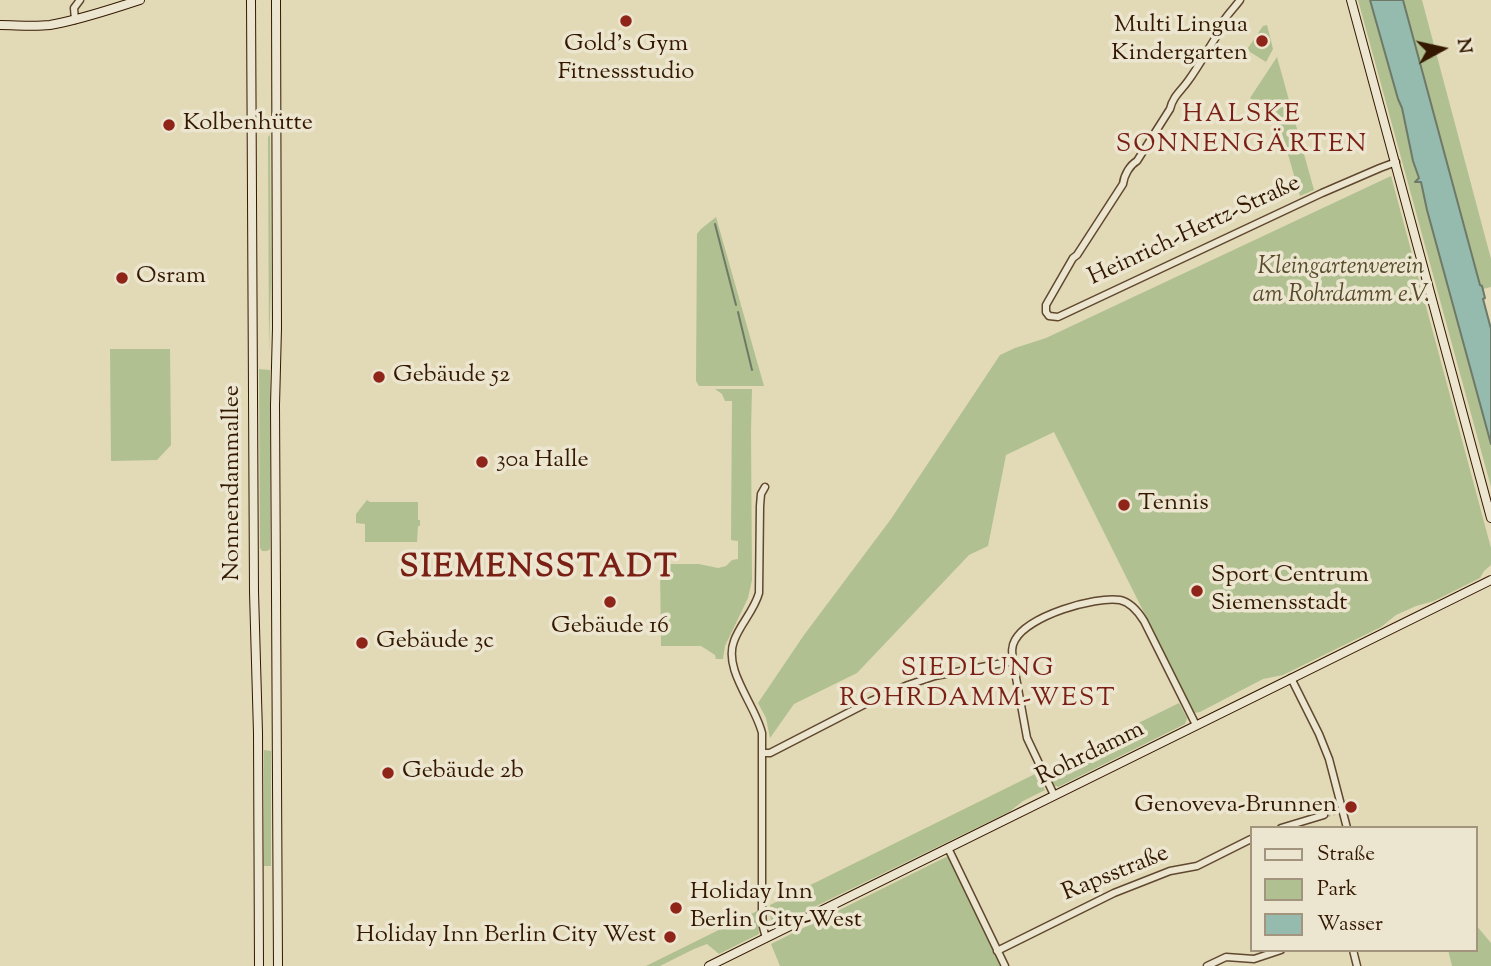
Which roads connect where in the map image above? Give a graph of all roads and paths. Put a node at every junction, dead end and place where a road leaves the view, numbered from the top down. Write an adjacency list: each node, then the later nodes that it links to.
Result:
1 (80, 0): 7 (street)
2 (140, 0): 7 (main road)
3 (251, 0): 28 (main road, Nonnendammallee)
4 (276, 0): 29 (main road, Nonnendammallee)
5 (1240, 0): 9 (street, Heinrich-Hertz-Straße)
6 (1350, 0): 9 (main road)
7 (75, 20): 8 (main road)
8 (0, 25)
9 (1395, 162): 11 (main road)
10 (765, 487): 16 (street)
11 (1491, 518)
12 (1491, 580): 14 (main road, Rohrdamm)
13 (1013, 661): 15 (street); 16 (street); 17 (street)
14 (1291, 678): 15 (main road, Rohrdamm); 18 (street)
15 (1196, 724): 17 (main road, Rohrdamm)
16 (763, 753): 25 (street)
17 (1054, 795): 24 (main road, Rohrdamm)
18 (1343, 810): 19 (street); 22 (street)
19 (1335, 812)
20 (1324, 815): 21 (street)
21 (1287, 826)
22 (1347, 826)
23 (1250, 840): 26 (street, Rapsstraße)
24 (948, 848): 25 (main road, Rohrdamm); 26 (street)
25 (766, 938): 30 (main road, Rohrdamm)
26 (997, 951): 31 (street)
27 (1275, 952): 32 (street)
28 (259, 966)
29 (278, 966)
30 (709, 966)
31 (1004, 966)
32 (1208, 966)

